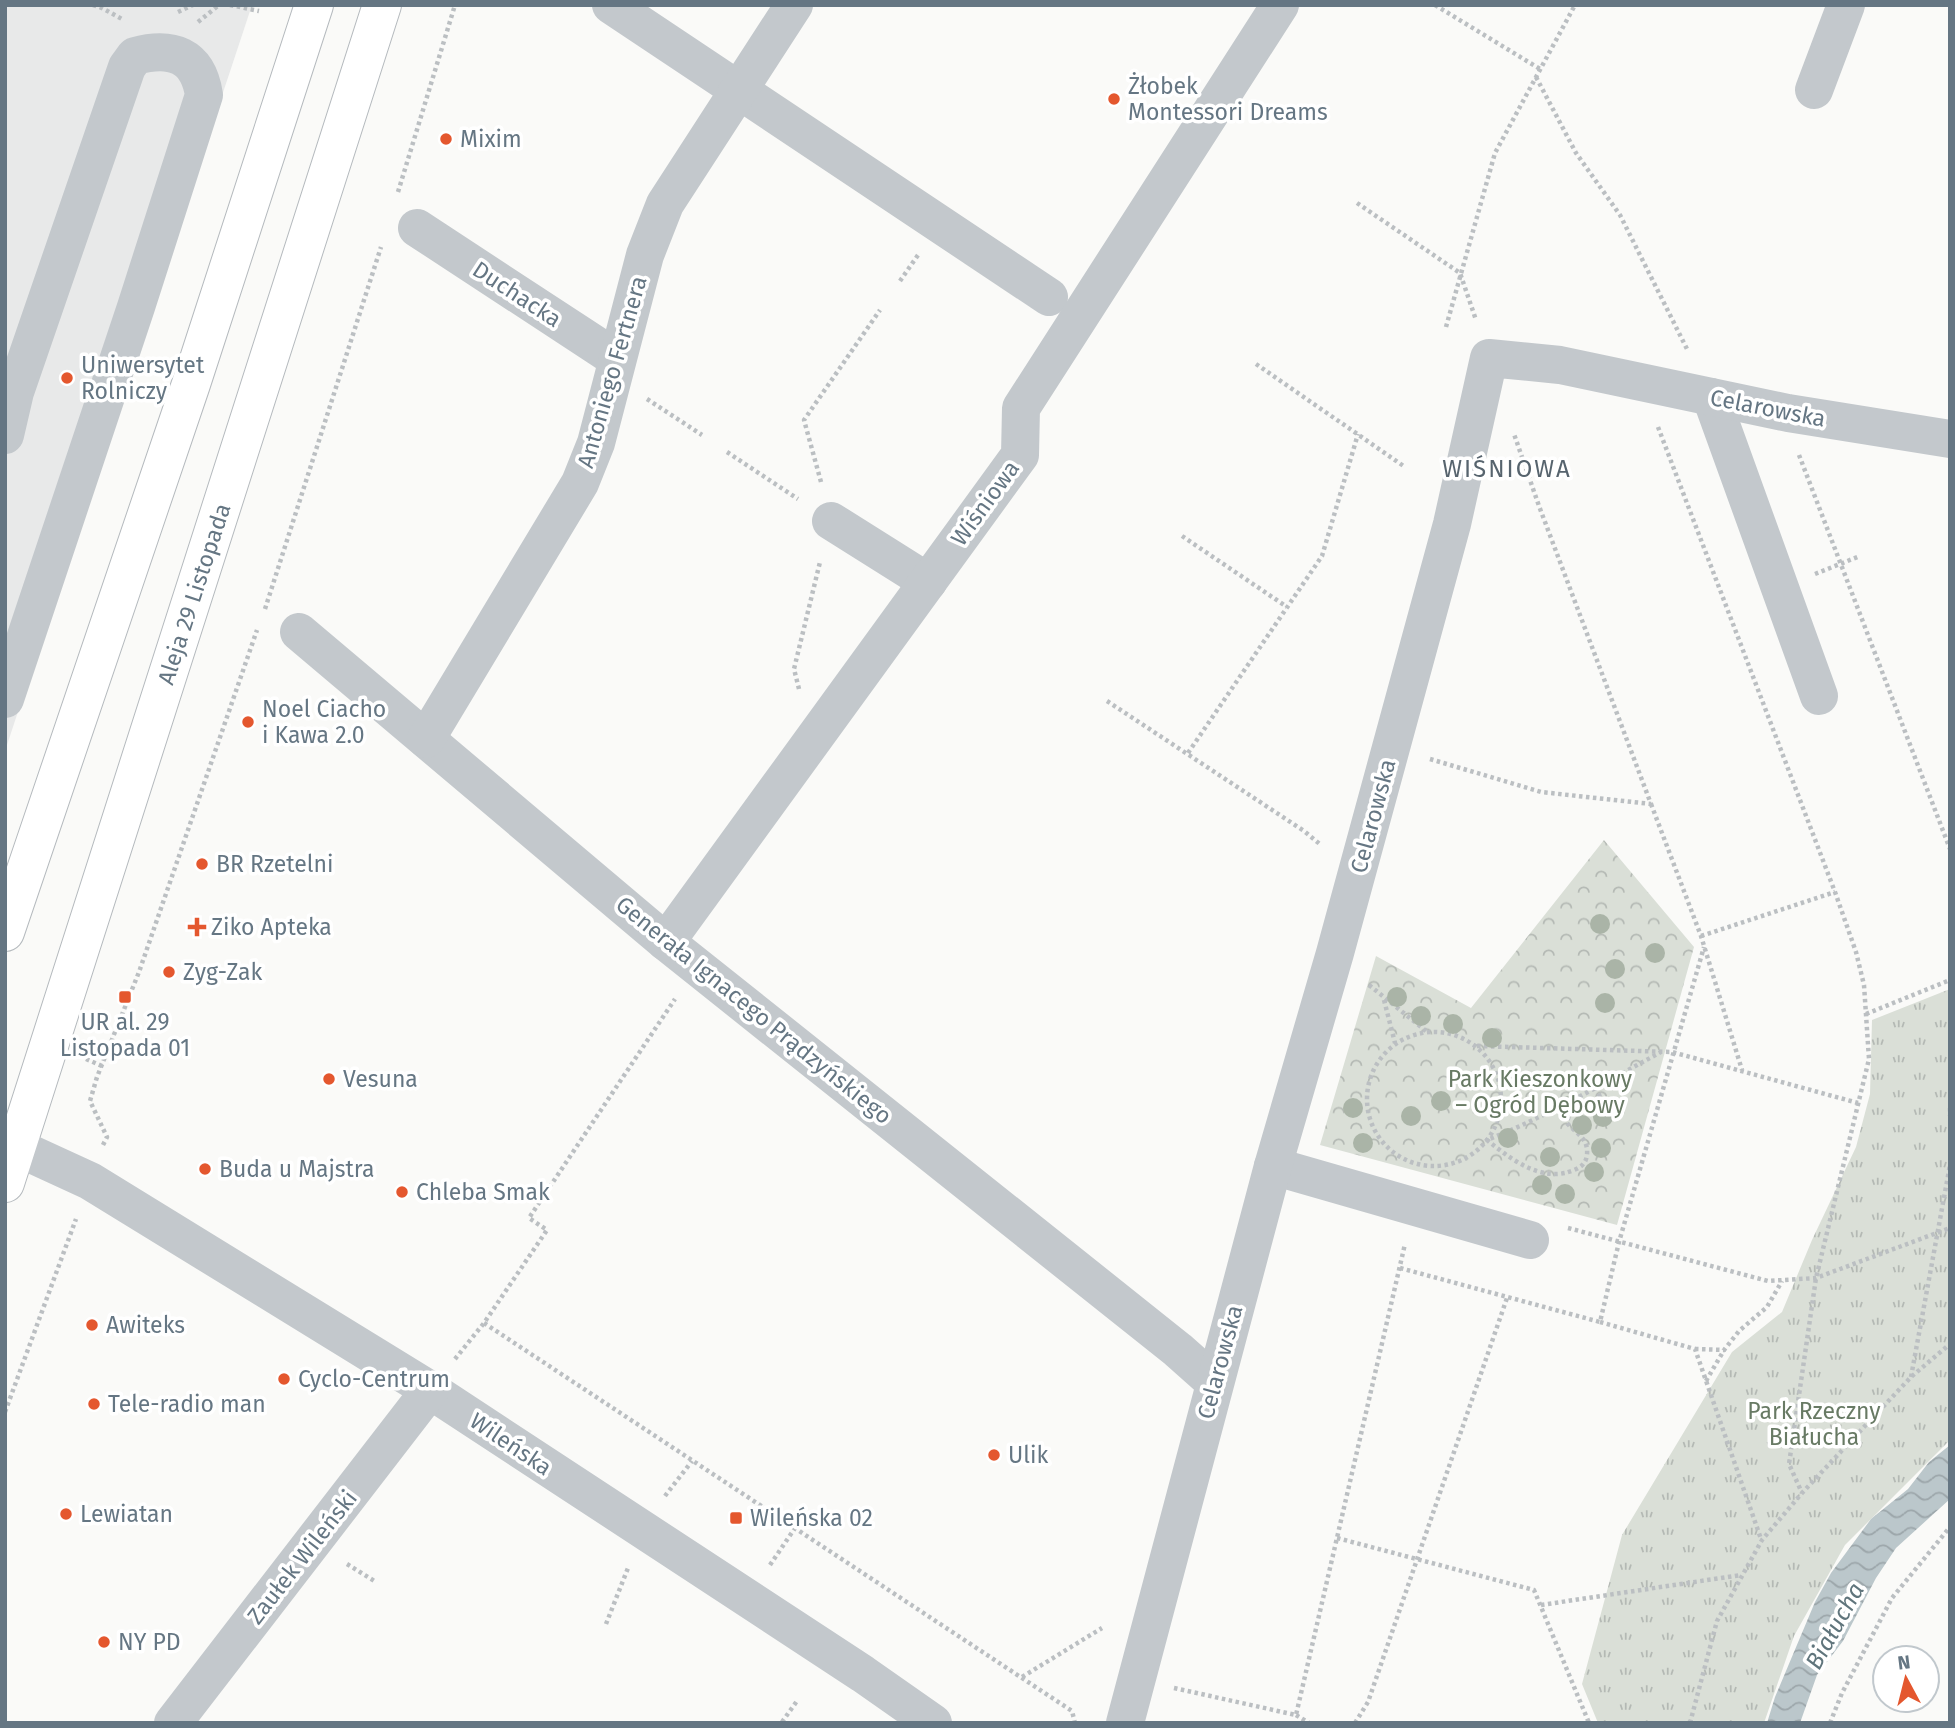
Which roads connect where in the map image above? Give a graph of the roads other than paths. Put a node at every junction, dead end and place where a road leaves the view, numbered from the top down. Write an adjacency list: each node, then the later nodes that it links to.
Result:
1 (314, 5): 21 (main road)
2 (382, 5): 23 (main road, Aleja 29 Listopada)
3 (611, 5): 7 (street)
4 (794, 5): 7 (street, Antoniego Fertnera)
5 (1280, 5): 16 (street, Wiśniowa)
6 (1846, 5): 8 (street)
7 (739, 90): 10 (street); 11 (street, Antoniego Fertnera)
8 (1814, 90)
9 (399, 223): 11 (street, Duchacka)
10 (1049, 297)
11 (614, 370): 20 (street, Antoniego Fertnera)
12 (1711, 397): 14 (street, Celarowska); 18 (street); 24 (street, Celarowska)
13 (5, 435): 19 (street)
14 (1950, 439)
15 (831, 521): 16 (street)
16 (928, 582): 22 (street, Wiśniowa)
17 (299, 632): 20 (street, Generała Ignacego Prądzyńskiego)
18 (1819, 696)
19 (5, 699)
20 (426, 739): 22 (street, Generała Ignacego Prądzyńskiego)
21 (5, 932)
22 (666, 942): 27 (street, Generała Ignacego Prądzyńskiego)
23 (11, 1144): 25 (main road, Aleja 29 Listopada); 28 (street, Wileńska)
24 (1273, 1166): 26 (street); 27 (street, Celarowska)
25 (5, 1183)
26 (1530, 1240)
27 (1214, 1382): 31 (street, Celarowska)
28 (430, 1390): 29 (street, Zaułek Wileński); 30 (street, Wileńska)
29 (173, 1723)
30 (933, 1723)
31 (1125, 1723)

